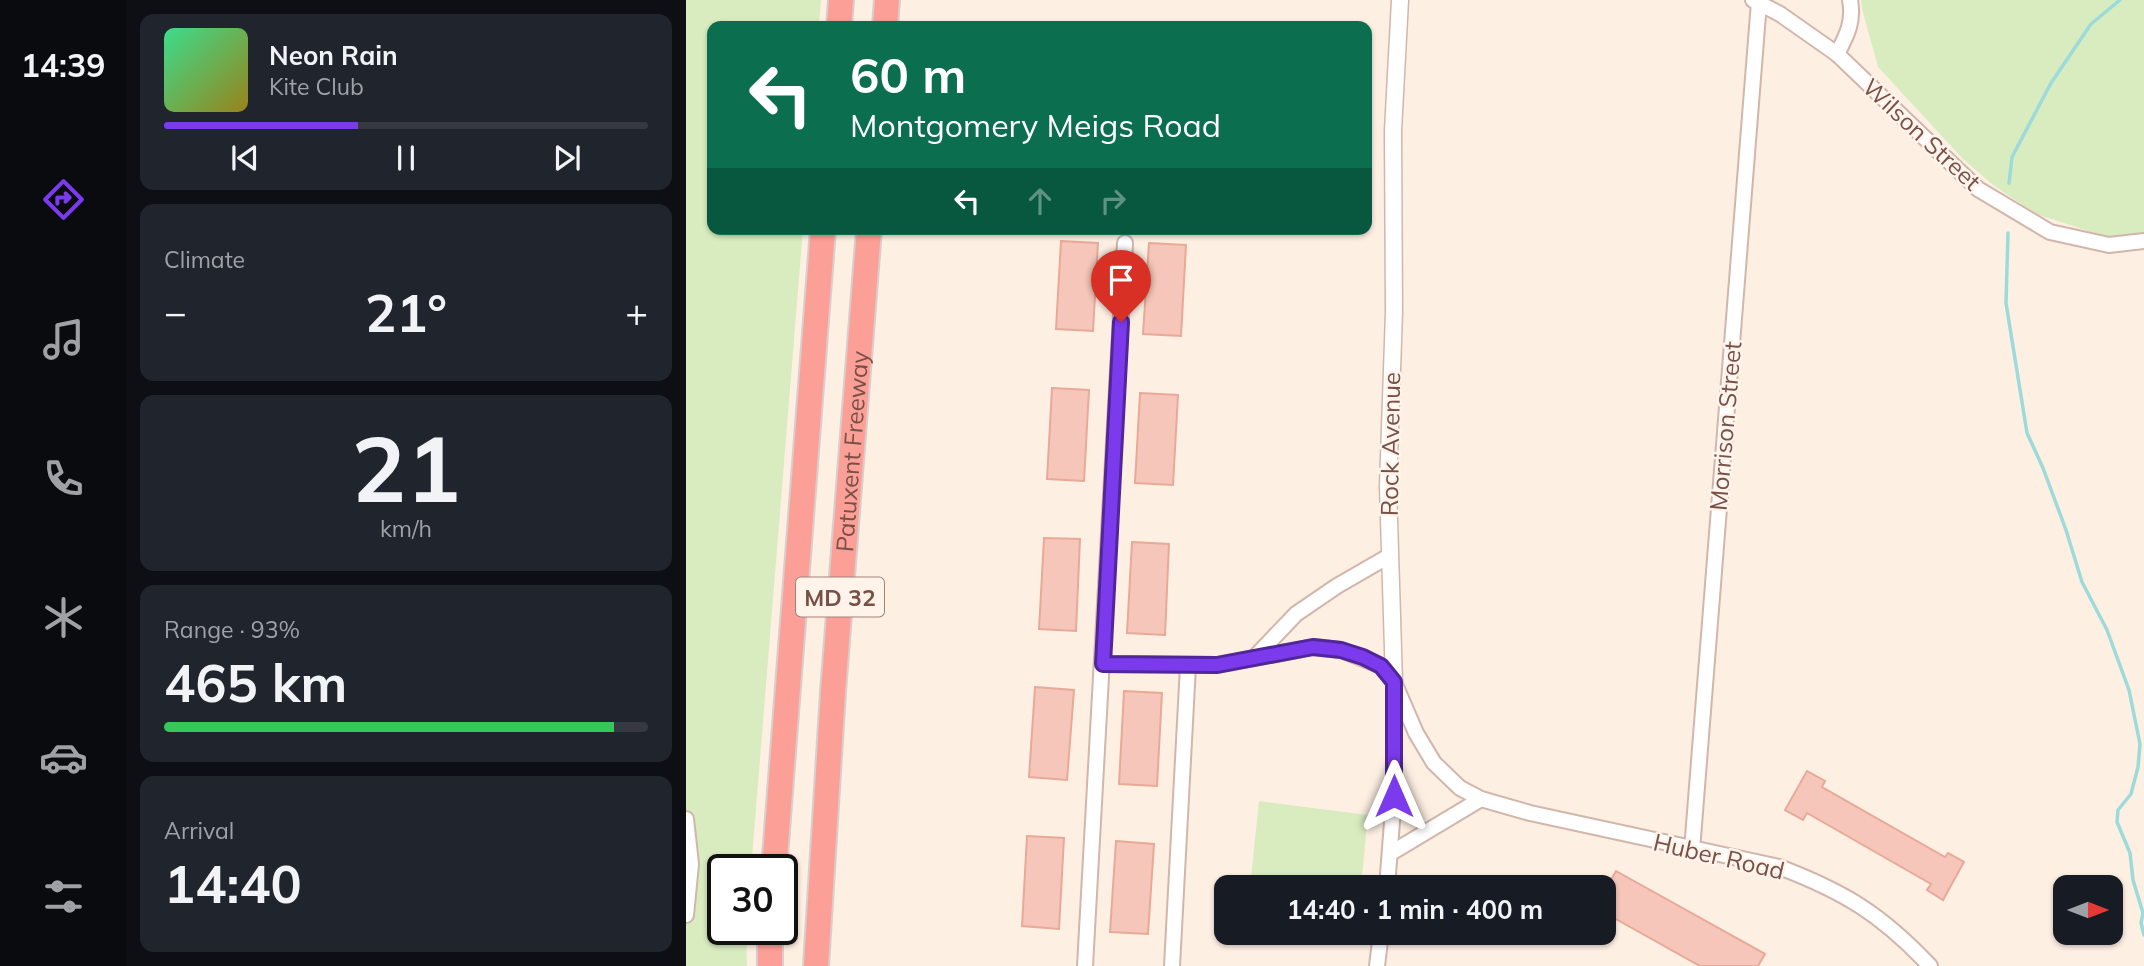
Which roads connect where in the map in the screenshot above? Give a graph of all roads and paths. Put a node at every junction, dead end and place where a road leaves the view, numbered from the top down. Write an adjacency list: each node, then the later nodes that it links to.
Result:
1 (841, 0): 6 (highway)
2 (887, 0): 7 (highway)
3 (1400, 0): 13 (street, Rock Avenue)
4 (1850, 0): 8 (street)
5 (1756, 1): 8 (street, Wilson Street); 20 (street, Morrison Street)
6 (839, 21)
7 (885, 21)
8 (1837, 54): 11 (street, Wilson Street)
9 (823, 235): 22 (highway, Patuxent Freeway / MD 32)
10 (869, 235): 28 (highway, Patuxent Freeway / MD 32)
11 (2144, 241)
12 (1125, 243): 15 (street)
13 (1389, 556): 14 (street); 17 (street, Rock Avenue)
14 (1254, 659): 16 (street); 17 (street)
15 (1103, 664): 16 (street); 29 (street)
16 (1188, 666): 30 (street)
17 (1394, 682): 18 (street, Huber Road); 21 (street, Rock Avenue)
18 (1481, 799): 20 (street, Huber Road); 21 (street)
19 (686, 819): 24 (street)
20 (1692, 850): 32 (street, Huber Road)
21 (1391, 853): 23 (street, Rock Avenue)
22 (775, 854)
23 (1388, 875)
24 (686, 915)
25 (770, 945): 27 (highway)
26 (1380, 945): 31 (street)
27 (770, 966)
28 (817, 966)
29 (1085, 966)
30 (1172, 966)
31 (1377, 966)
32 (1930, 966)

